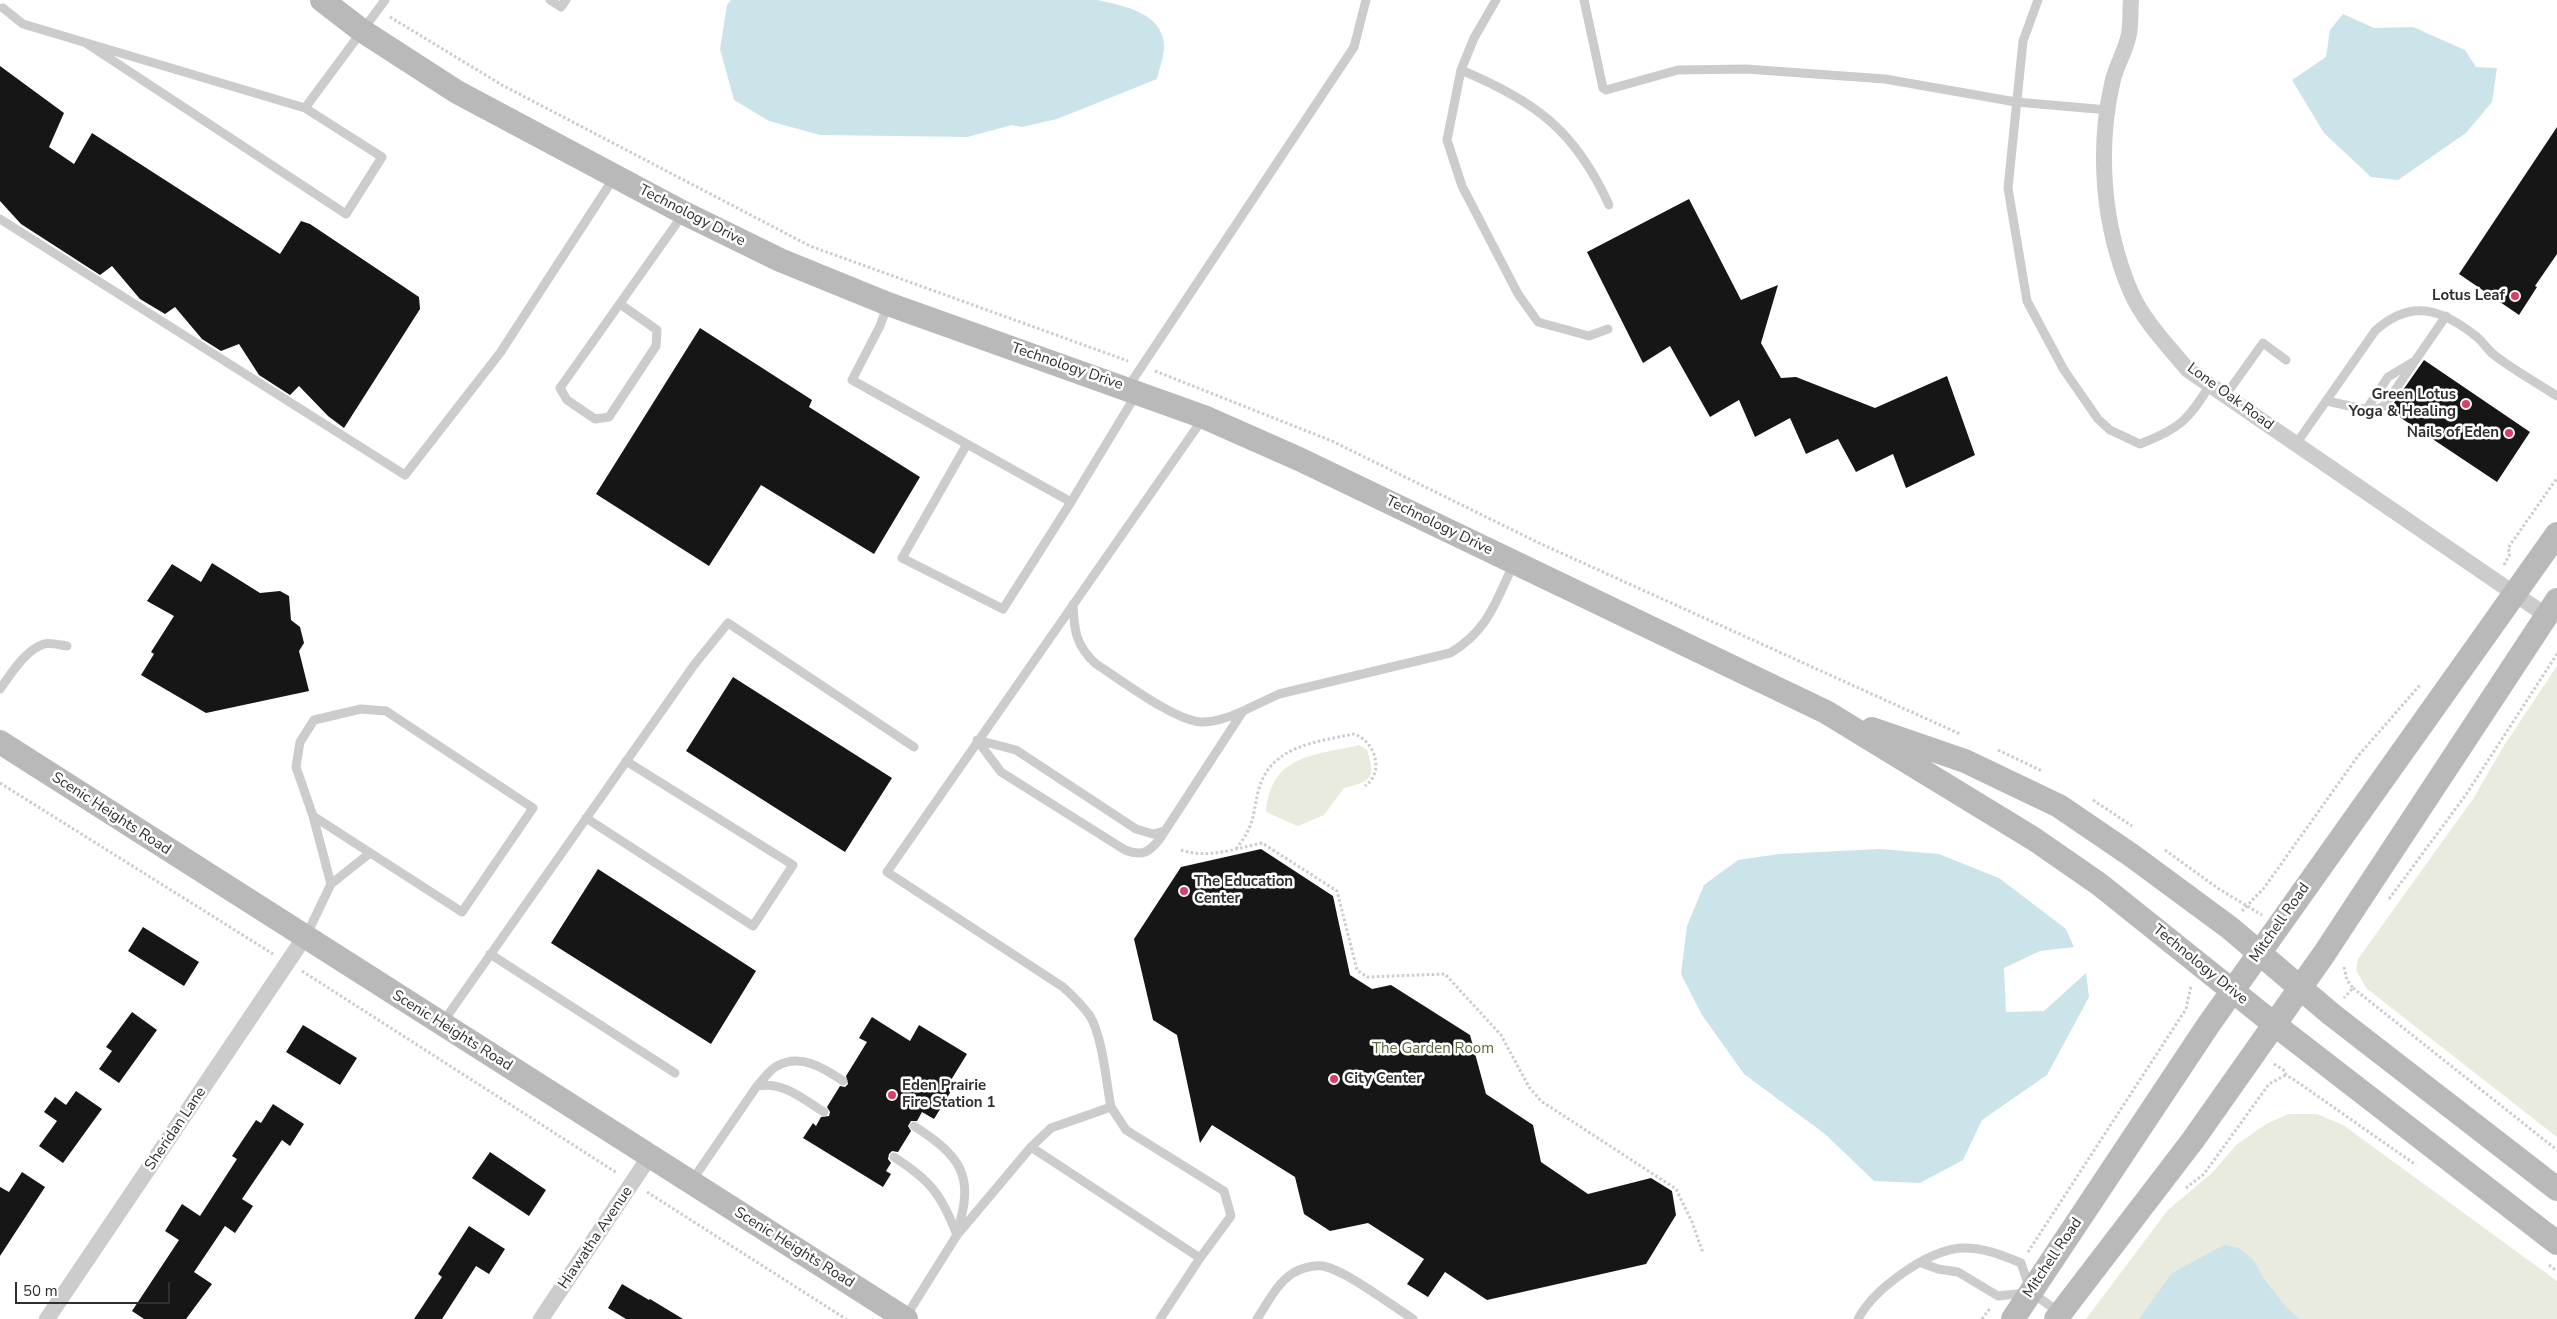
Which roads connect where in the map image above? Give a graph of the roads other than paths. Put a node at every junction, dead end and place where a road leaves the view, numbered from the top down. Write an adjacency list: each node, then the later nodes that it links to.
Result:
1 (9, 0): 11 (lane)
2 (322, 0): 12 (street, Technology Drive)
3 (385, 0): 12 (lane)
4 (550, 0): 5 (lane)
5 (566, 0)
6 (1366, 0): 29 (lane)
7 (1496, 0): 14 (lane)
8 (1584, 0): 15 (lane)
9 (2038, 0): 15 (lane)
10 (2131, 0): 17 (street, Lone Oak Road)
11 (2, 10): 13 (lane)
12 (361, 30): 16 (lane); 18 (street, Technology Drive)
13 (86, 43): 16 (lane); 16 (lane)
14 (1460, 70): 19 (lane); 25 (lane)
15 (2016, 102): 17 (lane); 28 (lane)
16 (304, 108)
17 (2108, 110): 28 (street, Lone Oak Road)
18 (615, 175): 20 (street, Technology Drive); 21 (lane)
19 (1609, 206)
20 (684, 213): 22 (lane); 23 (street, Technology Drive)
21 (0, 220)
22 (620, 304): 22 (lane)
23 (888, 304): 29 (street, Technology Drive); 35 (lane)
24 (2446, 316): 27 (lane); 31 (lane); 32 (lane)
25 (1608, 330)
26 (2286, 360): 30 (lane)
27 (2415, 361): 33 (lane); 33 (lane)
28 (2210, 385): 30 (street, Lone Oak Road)
29 (1132, 390): 34 (street, Technology Drive); 37 (lane)
30 (2225, 396): 36 (street, Lone Oak Road)
31 (2557, 396)
32 (2327, 401): 33 (lane); 36 (lane)
33 (2366, 410)
34 (1204, 417): 39 (street, Technology Drive); 41 (lane)
35 (967, 444): 37 (lane); 37 (lane)
36 (2296, 444): 40 (street, Lone Oak Road)
37 (1071, 502)
38 (2557, 534): 40 (street, Mitchell Road)
39 (1514, 562): 45 (lane); 46 (street, Technology Drive)
40 (2505, 587): 42 (street, Lone Oak Road); 57 (street, Mitchell Road)
41 (1073, 604): 45 (lane); 47 (lane)
42 (2552, 608): 59 (street)
43 (67, 646): 44 (lane)
44 (0, 689)
45 (1243, 711): 53 (lane)
46 (1826, 712): 57 (street, Technology Drive); 60 (street, Technology Drive)
47 (977, 740): 53 (lane); 53 (lane); 66 (lane)
48 (0, 742): 56 (street, Scenic Heights Road)
49 (914, 747): 50 (lane)
50 (626, 761): 52 (lane); 52 (lane)
51 (313, 816): 54 (lane); 54 (lane); 55 (lane)
52 (586, 818): 58 (lane)
53 (1164, 831)
54 (370, 853): 55 (lane)
55 (331, 884): 56 (lane)
56 (304, 938): 62 (street, Scenic Heights Road); 80 (street, Sheridan Lane)
57 (2259, 952): 59 (street, Technology Drive); 60 (street, Mitchell Road)
58 (490, 954): 62 (lane); 63 (lane)
59 (2301, 987): 61 (street); 73 (street, Technology Drive)
60 (2232, 991): 61 (street, Technology Drive); 78 (street, Mitchell Road)
61 (2274, 1024): 75 (street, Technology Drive); 79 (street)
62 (441, 1025): 70 (street, Scenic Heights Road)
63 (675, 1073)
64 (844, 1080): 65 (lane)
65 (757, 1086): 67 (lane); 72 (lane)
66 (1111, 1108): 69 (lane); 76 (lane)
67 (824, 1112)
68 (914, 1126): 74 (lane)
69 (1031, 1147): 74 (lane); 76 (lane)
70 (650, 1156): 72 (street, Scenic Heights Road); 81 (street, Hiawatha Avenue)
71 (894, 1157): 74 (lane)
72 (691, 1182): 82 (street, Scenic Heights Road)
73 (2557, 1189)
74 (957, 1235): 82 (lane)
75 (2550, 1251)
76 (1200, 1258): 83 (lane)
77 (1922, 1263): 78 (lane); 78 (lane); 86 (lane)
78 (2031, 1292): 79 (lane); 87 (street, Mitchell Road)
79 (2058, 1316)
80 (47, 1319)
81 (541, 1319)
82 (905, 1319)
83 (1160, 1319)
84 (1257, 1319): 85 (lane)
85 (1413, 1319)
86 (1858, 1319)
87 (2013, 1319)

